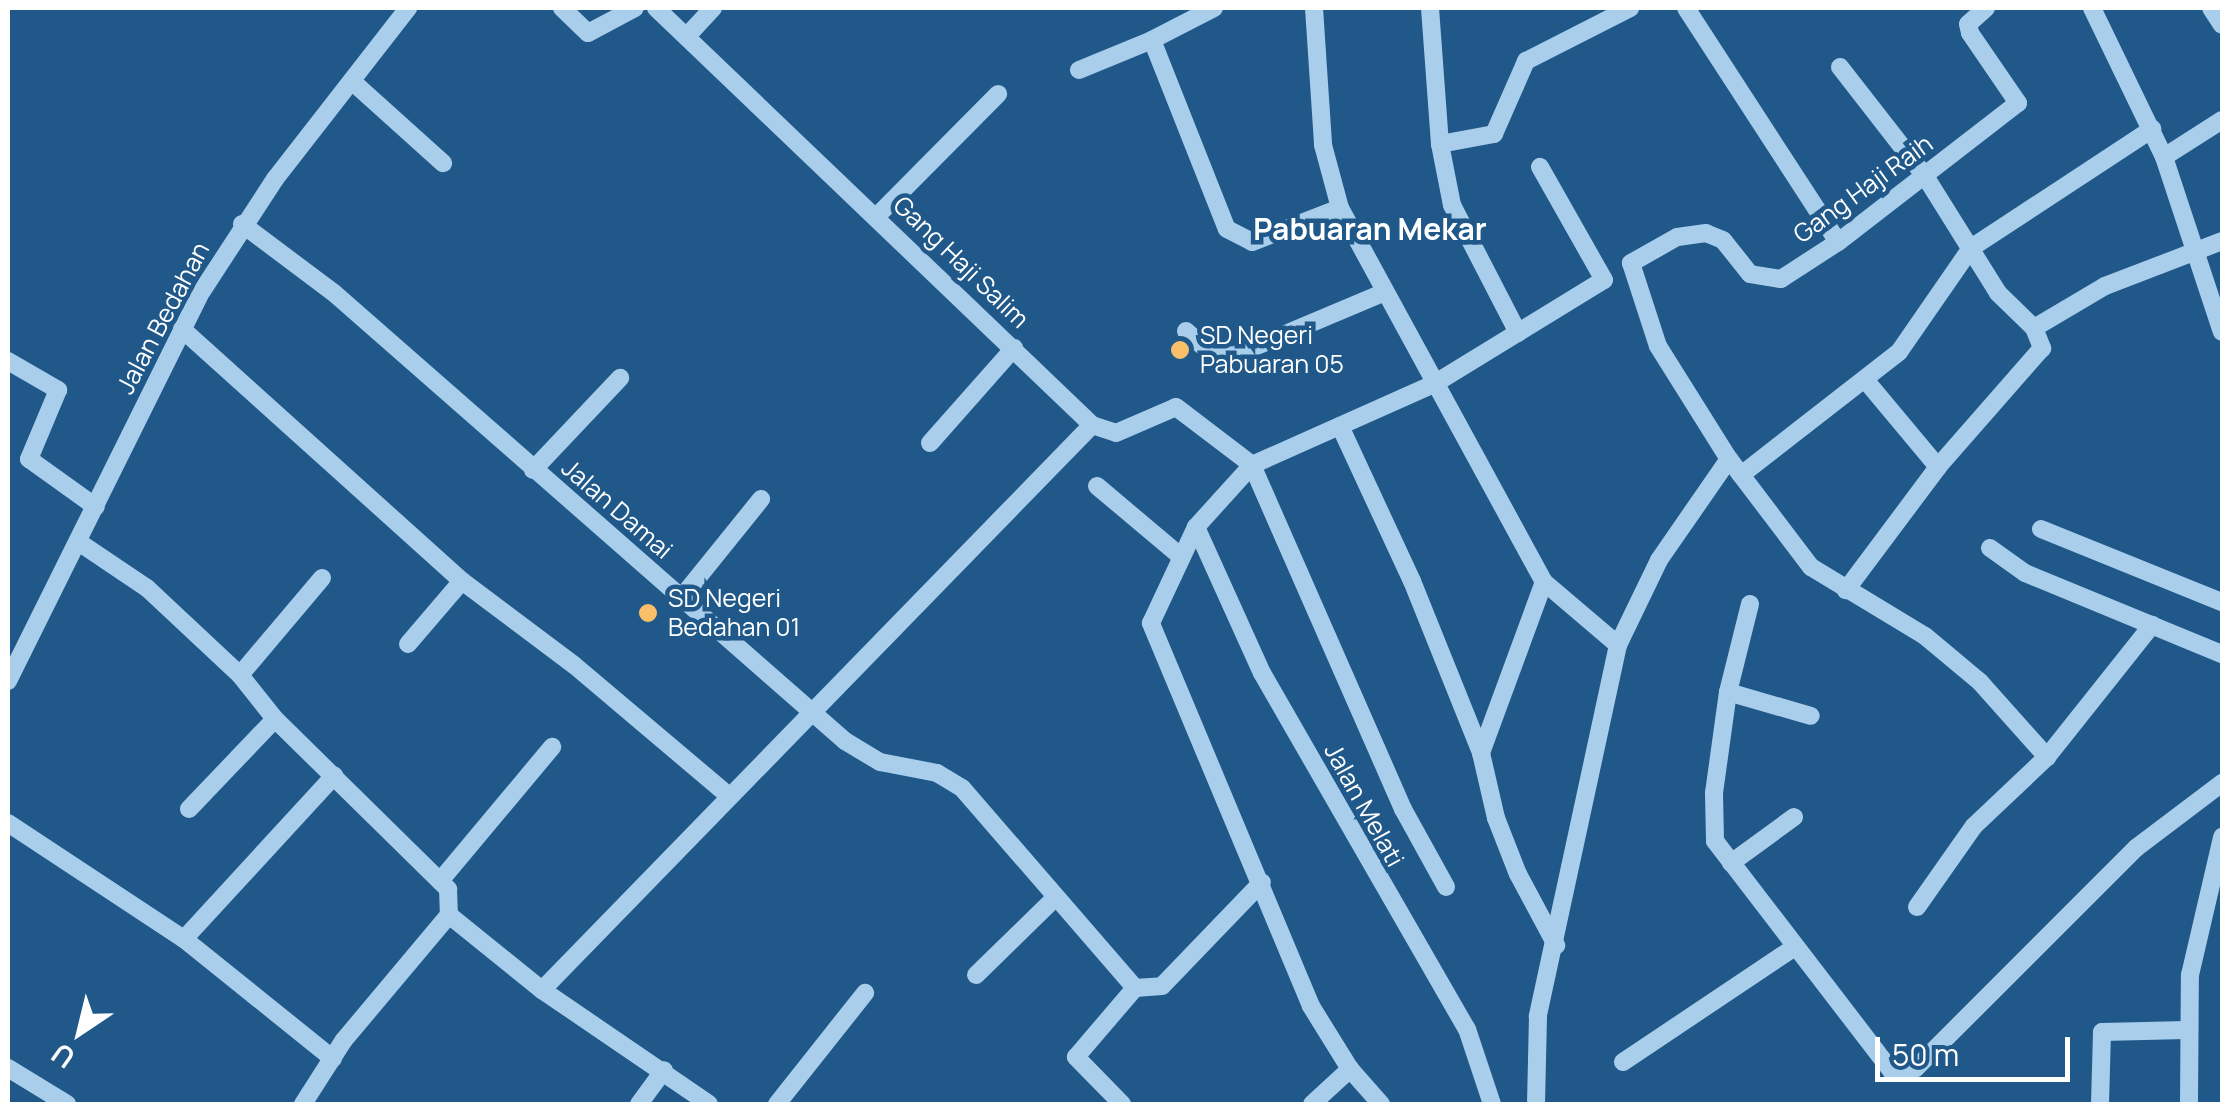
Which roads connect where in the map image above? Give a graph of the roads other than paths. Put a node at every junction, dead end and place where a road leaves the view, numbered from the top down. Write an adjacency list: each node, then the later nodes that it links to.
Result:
1 (562, 8): 2 (street)
2 (636, 8)
3 (656, 8): 15 (street, Gang Haji Salim)
4 (713, 8): 15 (street)
5 (1214, 8): 16 (street)
6 (1314, 8): 28 (street)
7 (1430, 8): 23 (street)
8 (1630, 8): 23 (street)
9 (1686, 8): 32 (street)
10 (1986, 8): 27 (street, Gang Haji Raih)
11 (2092, 8): 22 (street)
12 (2211, 8): 14 (street)
13 (401, 11): 19 (street, Jalan Bedahan)
14 (2222, 25)
15 (687, 36): 29 (street, Gang Haji Salim)
16 (1152, 40): 18 (street); 28 (street)
17 (1840, 67): 27 (street)
18 (1078, 70)
19 (354, 82): 25 (street); 30 (street, Jalan Bedahan)
20 (998, 94): 29 (street)
21 (2222, 120): 24 (street)
22 (2152, 130): 24 (street); 33 (street)
23 (1440, 144): 40 (street)
24 (2164, 157): 34 (street)
25 (443, 162)
26 (1540, 167): 40 (street)
27 (1925, 176): 32 (street, Gang Haji Raih); 33 (street)
28 (1340, 208): 35 (street)
29 (877, 216): 41 (street, Gang Haji Salim)
30 (242, 224): 37 (street, Jalan Bedahan); 52 (street, Jalan Damai)
31 (2222, 241): 34 (street)
32 (1838, 242): 49 (street, Gang Haji Raih)
33 (1971, 248): 36 (street); 44 (street)
34 (2194, 251): 36 (street); 39 (street)
35 (1385, 292): 38 (street); 45 (street)
36 (2034, 328): 51 (street)
37 (182, 329): 56 (street, Jalan Bedahan); 63 (street)
38 (1186, 331)
39 (2222, 332)
40 (1518, 333): 45 (street)
41 (1014, 348): 46 (street, Gang Haji Salim); 48 (street)
42 (8, 361): 56 (street)
43 (620, 378): 52 (street)
44 (1867, 382): 51 (street); 53 (street)
45 (1434, 384): 47 (street); 64 (street)
46 (1092, 425): 50 (street); 76 (street)
47 (1340, 426): 50 (street); 80 (street)
48 (930, 443)
49 (1729, 459): 53 (street); 71 (street)
50 (1252, 465): 57 (street); 92 (street)
51 (1938, 467): 65 (street)
52 (534, 470): 66 (street, Jalan Damai)
53 (1741, 474): 65 (street)
54 (1097, 486): 61 (street)
55 (762, 499): 66 (street)
56 (96, 506): 59 (street, Jalan Bedahan)
57 (1196, 527): 61 (street); 117 (street, Jalan Melati)
58 (2040, 529): 67 (street)
59 (80, 542): 73 (street); 74 (street, Jalan Bedahan)
60 (1990, 548): 69 (street)
61 (1180, 555): 91 (street)
62 (322, 578): 73 (street)
63 (462, 581): 70 (street); 84 (street)
64 (1544, 582): 71 (street); 80 (street)
65 (1846, 590): 81 (street)
66 (682, 597): 76 (street, Jalan Damai)
67 (2222, 602)
68 (1750, 604): 75 (street)
69 (2152, 625): 72 (street); 81 (street)
70 (408, 644)
71 (1618, 646): 97 (street)
72 (2222, 654)
73 (240, 675): 78 (street)
74 (8, 682)
75 (1728, 692): 77 (street); 89 (street)
76 (812, 708): 84 (street); 93 (street, Jalan Damai)
77 (1811, 716)
78 (275, 719): 82 (street); 85 (street)
79 (552, 747): 90 (street)
80 (1481, 753): 97 (street)
81 (2047, 757): 94 (street)
82 (334, 776): 90 (street); 96 (street)
83 (2222, 783): 98 (street)
84 (728, 795): 101 (street)
85 (189, 809)
86 (1794, 817): 89 (street)
87 (8, 823): 96 (street)
88 (2222, 837): 103 (street)
89 (1731, 863): 98 (street)
90 (440, 881): 95 (street)
91 (1262, 882): 100 (street); 108 (street)
92 (1446, 887)
93 (1055, 898): 99 (street); 100 (street, Jalan Damai)
94 (1916, 907)
95 (449, 914): 101 (street); 104 (street)
96 (184, 939): 104 (street)
97 (1556, 944): 118 (street)
98 (1792, 948): 105 (street)
99 (976, 975)
100 (1135, 988): 114 (street)
101 (542, 990): 107 (street)
102 (865, 993): 113 (street)
103 (2186, 1030): 119 (street); 120 (street)
104 (333, 1059): 110 (street)
105 (1623, 1062)
106 (8, 1068): 109 (street)
107 (664, 1070): 111 (street); 112 (street)
108 (1350, 1070): 115 (street); 116 (street)
109 (66, 1104)
110 (303, 1104)
111 (639, 1104)
112 (709, 1104)
113 (778, 1104)
114 (1122, 1104)
115 (1312, 1104)
116 (1381, 1104)
117 (1492, 1104)
118 (1536, 1104)
119 (2100, 1104)
120 (2189, 1104)

